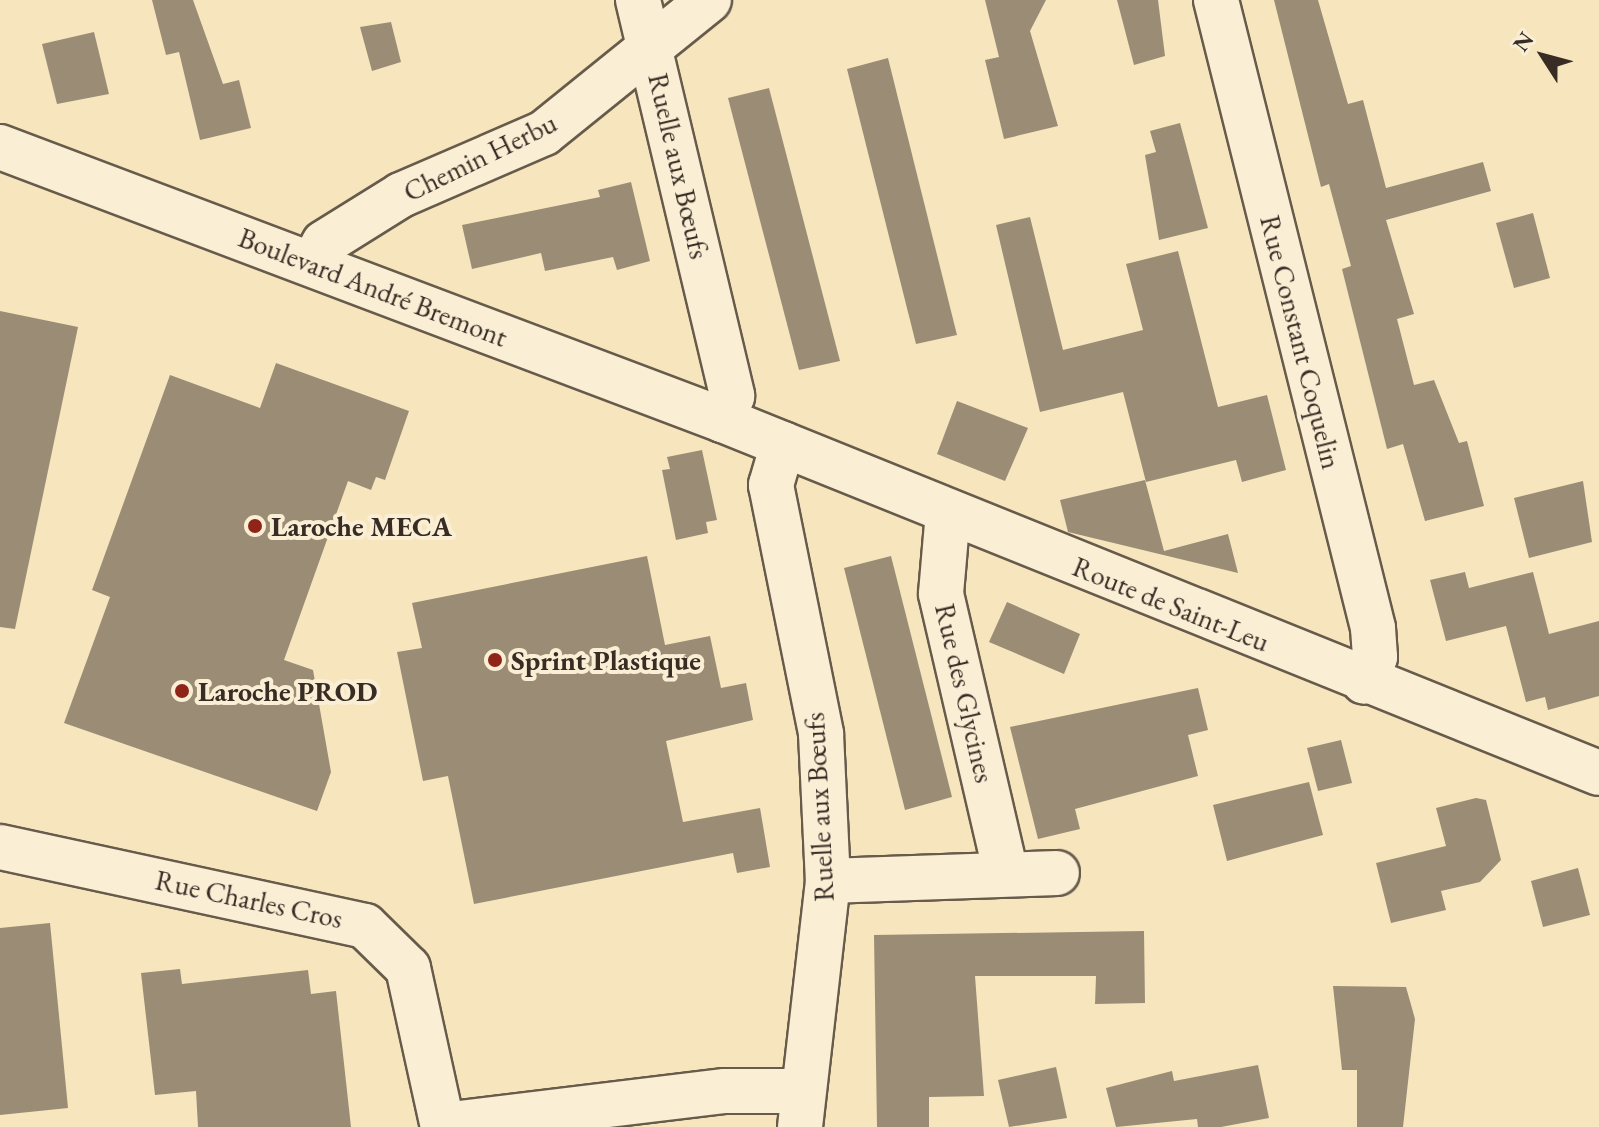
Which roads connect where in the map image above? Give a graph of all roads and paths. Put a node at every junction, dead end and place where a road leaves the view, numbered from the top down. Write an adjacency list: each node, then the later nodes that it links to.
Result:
1 (638, 0): 4 (street, Ruelle aux Bœufs)
2 (709, 0): 4 (street, Chemin Herbu)
3 (1216, 0): 9 (street, Rue Constant Coquelin)
4 (652, 51): 6 (street, Chemin Herbu); 7 (street, Ruelle aux Bœufs)
5 (0, 147): 6 (street, Boulevard André Bremont)
6 (312, 264): 7 (street, Boulevard André Bremont)
7 (750, 431): 8 (street, Route de Saint-Leu); 14 (street, Ruelle aux Bœufs)
8 (948, 512): 9 (street, Route de Saint-Leu); 12 (street, Rue des Glycines)
9 (1364, 682): 10 (street, Route de Saint-Leu)
10 (1599, 773)
11 (0, 847): 16 (street, Rue Charles Cros)
12 (1006, 873): 13 (street); 14 (street)
13 (1057, 873)
14 (828, 881): 15 (street, Ruelle aux Bœufs)
15 (801, 1109): 16 (street)
16 (441, 1113)

